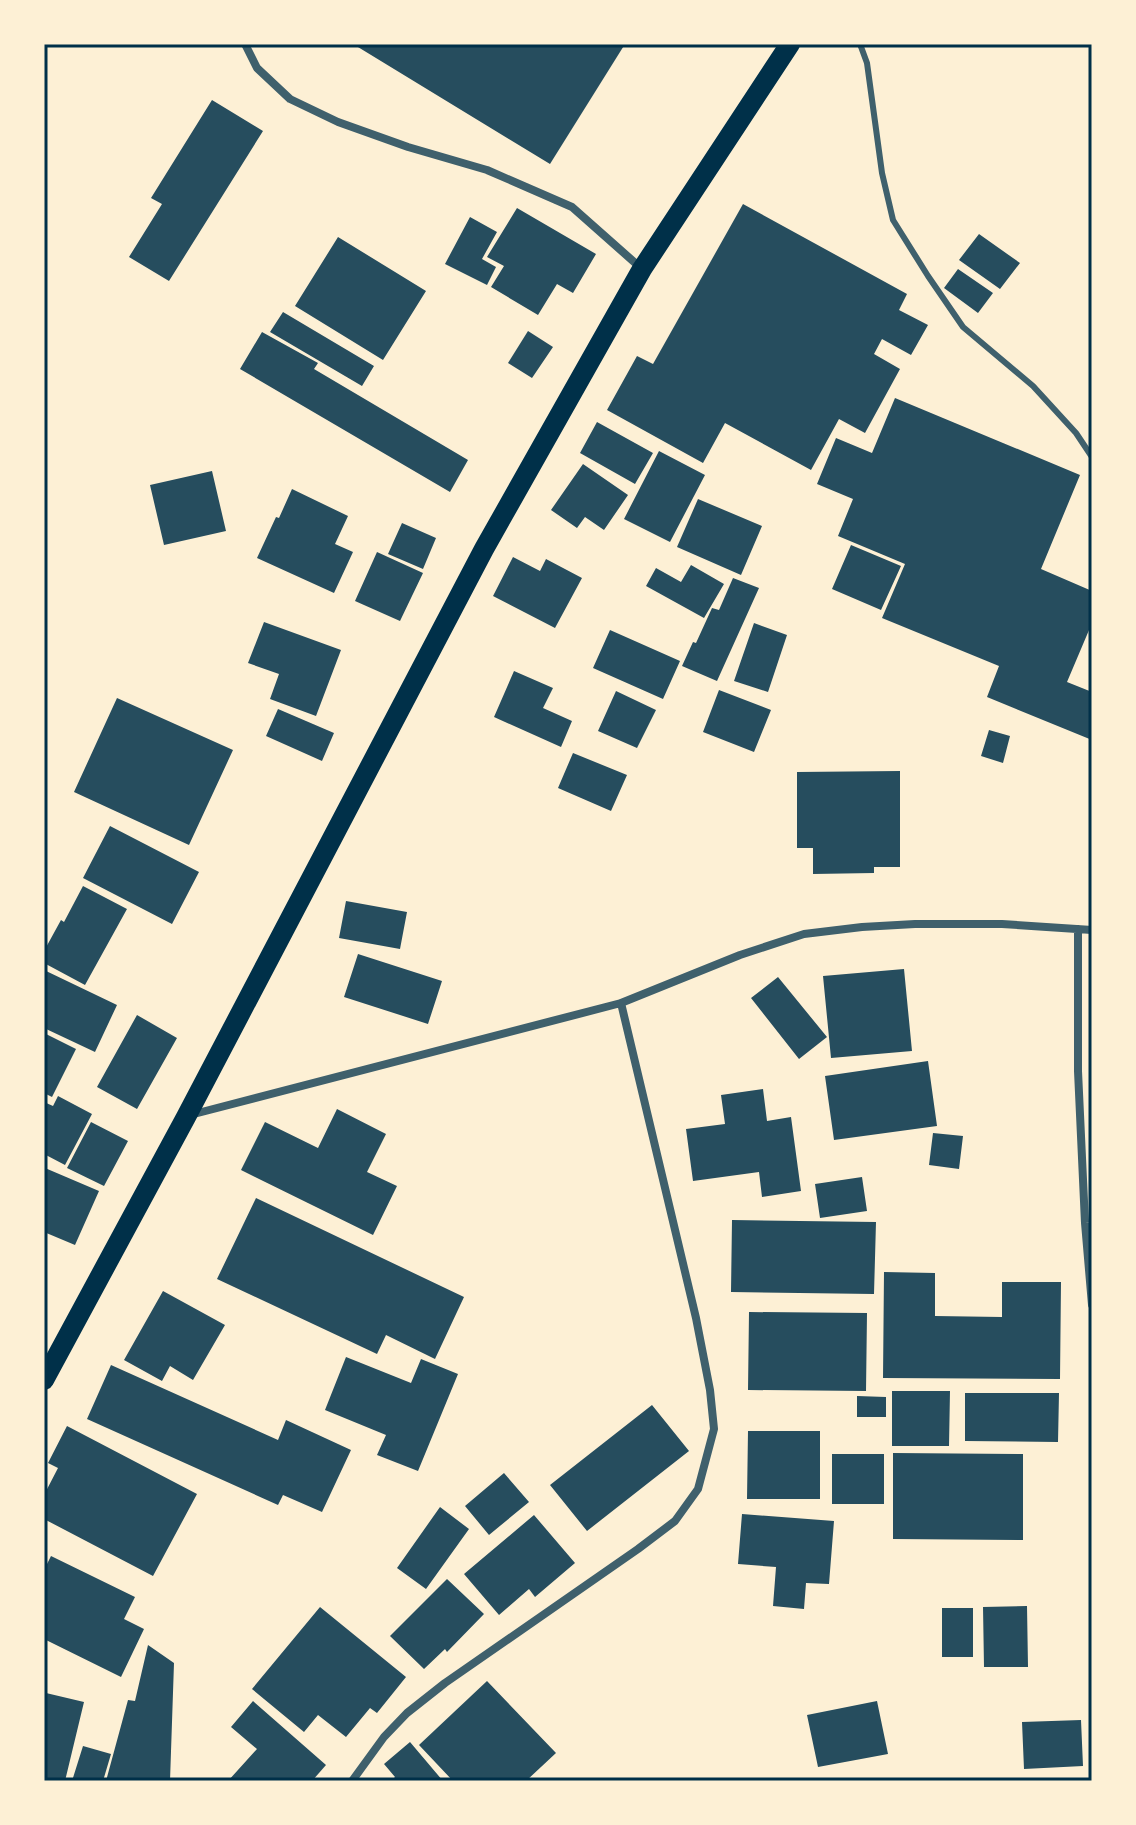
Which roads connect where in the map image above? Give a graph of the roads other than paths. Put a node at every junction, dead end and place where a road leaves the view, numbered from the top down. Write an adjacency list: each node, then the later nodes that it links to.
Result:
1 (245, 44): 4 (street)
2 (790, 44): 4 (main road)
3 (860, 44): 5 (lane)
4 (642, 269): 9 (main road)
5 (1092, 457)
6 (1078, 929): 7 (street); 8 (street); 10 (street)
7 (1092, 930)
8 (621, 1003): 9 (street); 12 (street)
9 (186, 1117): 11 (main road)
10 (1092, 1305)
11 (44, 1380)
12 (352, 1781)

